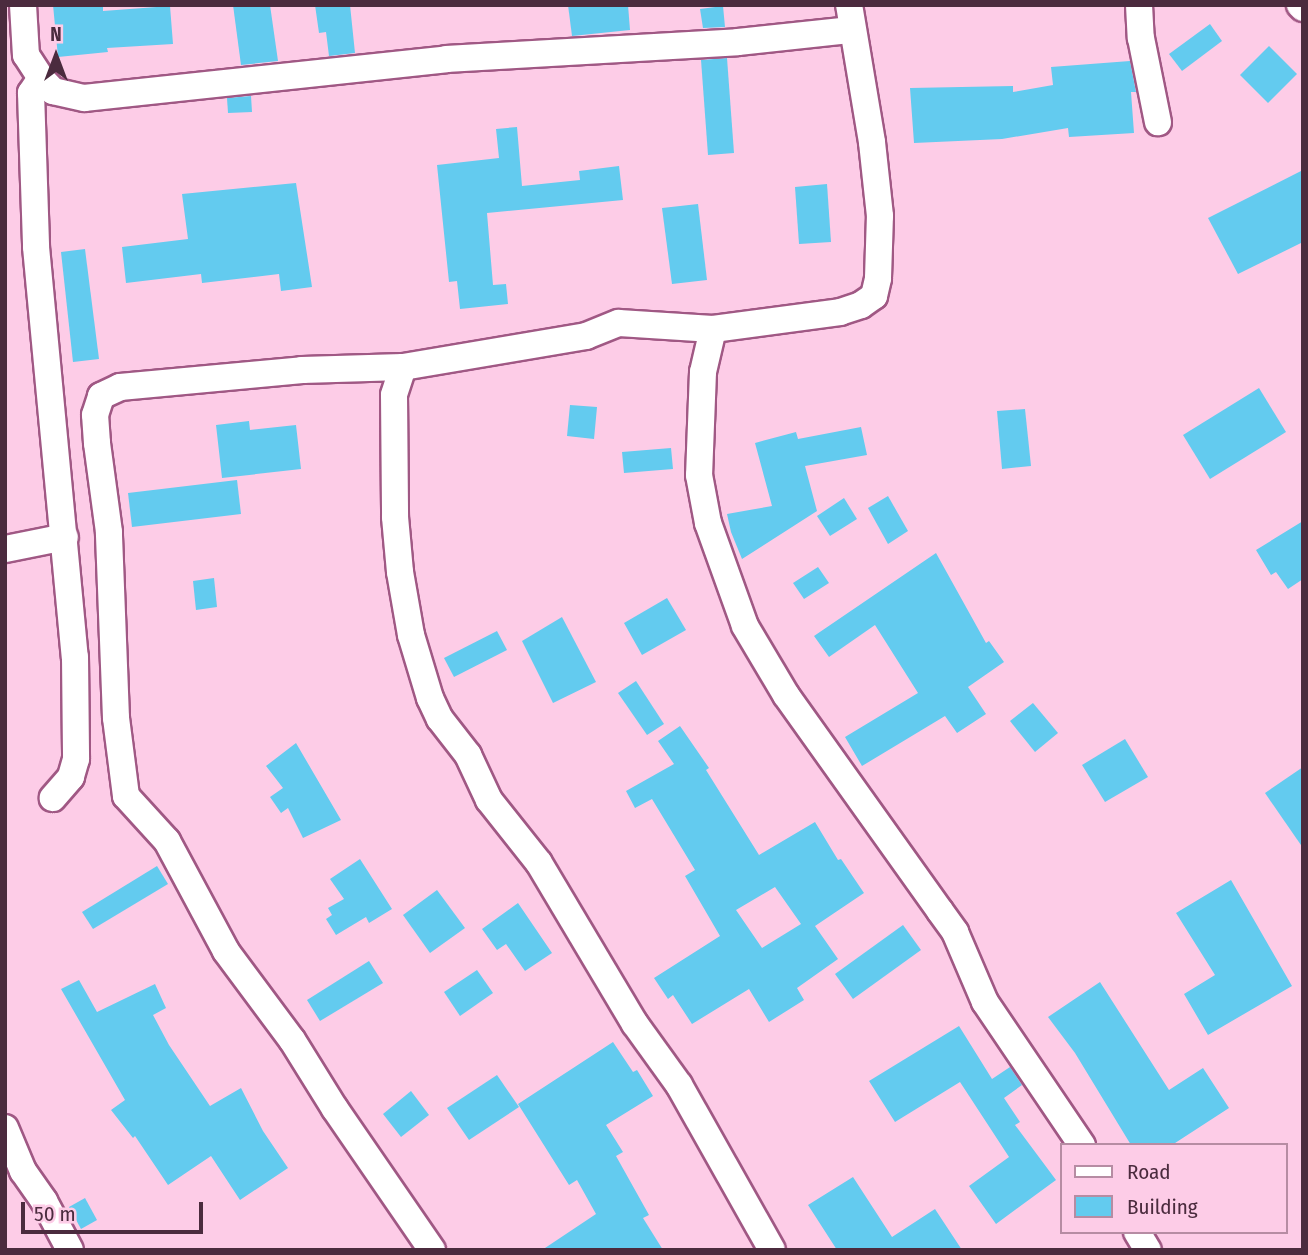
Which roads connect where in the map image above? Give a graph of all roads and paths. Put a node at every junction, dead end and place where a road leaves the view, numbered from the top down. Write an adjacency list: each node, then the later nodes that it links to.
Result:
1 (23, 5): 4 (street)
2 (1139, 5): 5 (street)
3 (850, 18): 4 (street); 6 (street)
4 (41, 78): 8 (street)
5 (1158, 122)
6 (713, 329): 7 (street); 12 (street)
7 (403, 367): 15 (street); 16 (street)
8 (65, 537): 9 (street); 10 (street)
9 (5, 549)
10 (53, 798)
11 (5, 1128): 14 (street)
12 (1081, 1143)
13 (1138, 1234): 17 (street)
14 (70, 1250)
15 (432, 1250)
16 (772, 1250)
17 (1147, 1250)

